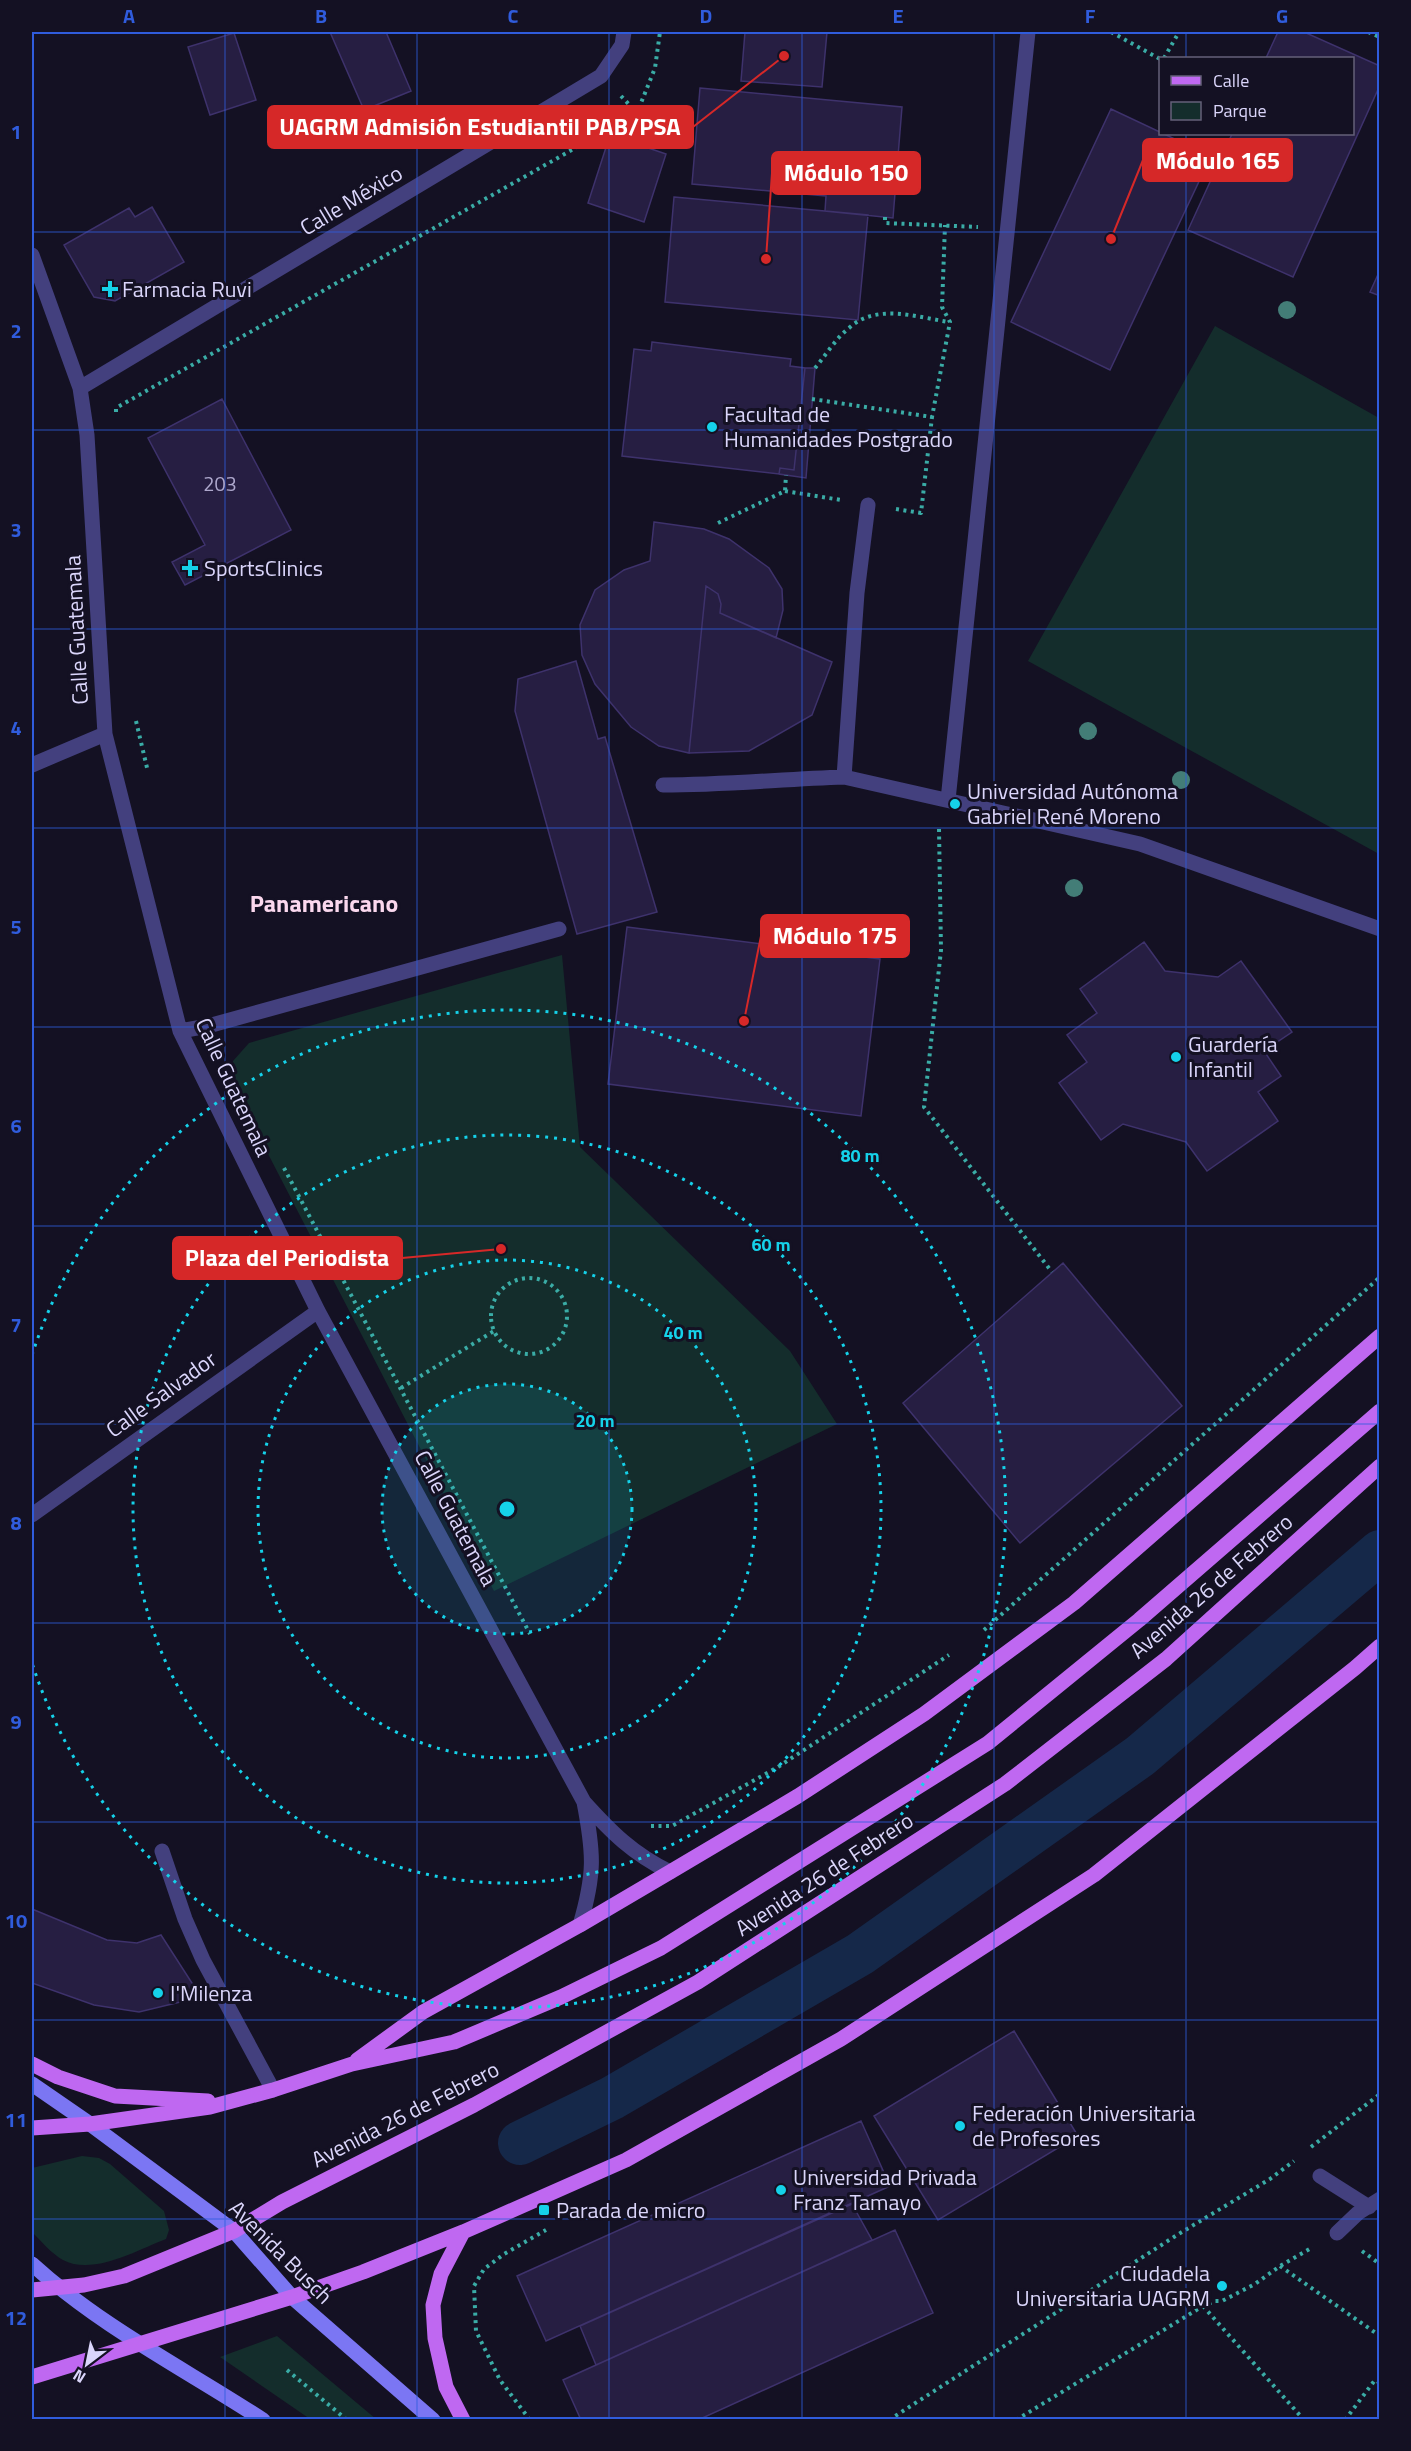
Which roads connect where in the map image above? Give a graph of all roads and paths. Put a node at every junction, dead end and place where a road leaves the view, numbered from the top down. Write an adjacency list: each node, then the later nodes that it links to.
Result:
1 (624, 32): 16 (street, Calle México)
2 (660, 32): 19 (path)
3 (1028, 32): 30 (street)
4 (1111, 32): 8 (path)
5 (1179, 32): 9 (path)
6 (1368, 32): 7 (path)
7 (1380, 37)
8 (1159, 57)
9 (1163, 57)
10 (885, 217): 11 (path)
11 (945, 225): 12 (path); 14 (path)
12 (980, 227)
13 (32, 255): 16 (street, Calle Guatemala)
14 (950, 322): 15 (path); 18 (path)
15 (815, 368)
16 (80, 388): 25 (street, Calle Guatemala)
17 (812, 399): 18 (path)
18 (932, 417): 22 (path)
19 (116, 419)
20 (786, 475): 23 (path)
21 (868, 505): 28 (street)
22 (921, 513)
23 (718, 523)
24 (135, 719): 27 (path)
25 (105, 734): 26 (street); 33 (street, Calle Guatemala)
26 (32, 765)
27 (149, 776)
28 (843, 777): 29 (street); 30 (street)
29 (663, 785)
30 (943, 799): 32 (street); 35 (path)
31 (560, 928): 33 (street)
32 (1380, 929)
33 (180, 1031): 37 (street, Calle Guatemala)
34 (280, 1161): 40 (path)
35 (1052, 1272)
36 (1380, 1276): 44 (path)
37 (318, 1311): 43 (street, Calle Salvador); 48 (street, Calle Guatemala)
38 (494, 1331): 38 (path); 40 (path)
39 (1380, 1336): 51 (main road, Avenida 26 de Febrero)
40 (400, 1388): 45 (path)
41 (1380, 1411): 54 (main road, Avenida 26 de Febrero)
42 (1380, 1466): 65 (main road, Avenida 26 de Febrero)
43 (32, 1515)
44 (980, 1633)
45 (531, 1637)
46 (1380, 1646): 66 (main road)
47 (952, 1653): 49 (path)
48 (584, 1802): 51 (street, Calle Guatemala); 52 (street, Calle Guatemala)
49 (640, 1826)
50 (162, 1851): 56 (street)
51 (670, 1872): 52 (main road, Avenida 26 de Febrero)
52 (580, 1925): 54 (main road, Avenida 26 de Febrero)
53 (32, 2064): 58 (main road)
54 (352, 2064): 56 (main road, Avenida 26 de Febrero)
55 (32, 2084): 59 (main road, Avenida Busch)
56 (273, 2090): 58 (main road, Avenida 26 de Febrero)
57 (1380, 2094): 61 (path)
58 (228, 2102): 59 (main road, Avenida 26 de Febrero)
59 (90, 2124): 60 (main road, Avenida 26 de Febrero); 65 (main road, Avenida Busch)
60 (32, 2128)
61 (1306, 2151)
62 (1297, 2158): 83 (path)
63 (1320, 2176): 64 (street)
64 (1374, 2203): 67 (street)
65 (234, 2231): 70 (main road, Avenida 26 de Febrero); 72 (main road, Avenida Busch)
66 (463, 2232): 72 (main road); 82 (main road)
67 (1337, 2233): 69 (path)
68 (32, 2264): 70 (main road)
69 (1280, 2266): 73 (path); 74 (path)
70 (57, 2287): 71 (main road, Avenida 26 de Febrero); 75 (main road)
71 (32, 2290)
72 (292, 2297): 75 (main road); 81 (main road, Avenida Busch)
73 (1203, 2306): 84 (path); 85 (path)
74 (1380, 2336)
75 (139, 2345): 77 (main road); 79 (main road)
76 (287, 2370): 80 (path)
77 (32, 2378)
78 (1380, 2383): 86 (path)
79 (263, 2420)
80 (347, 2420)
81 (433, 2420)
82 (463, 2420)
83 (890, 2420)
84 (1016, 2420)
85 (1304, 2420)
86 (1345, 2420)

